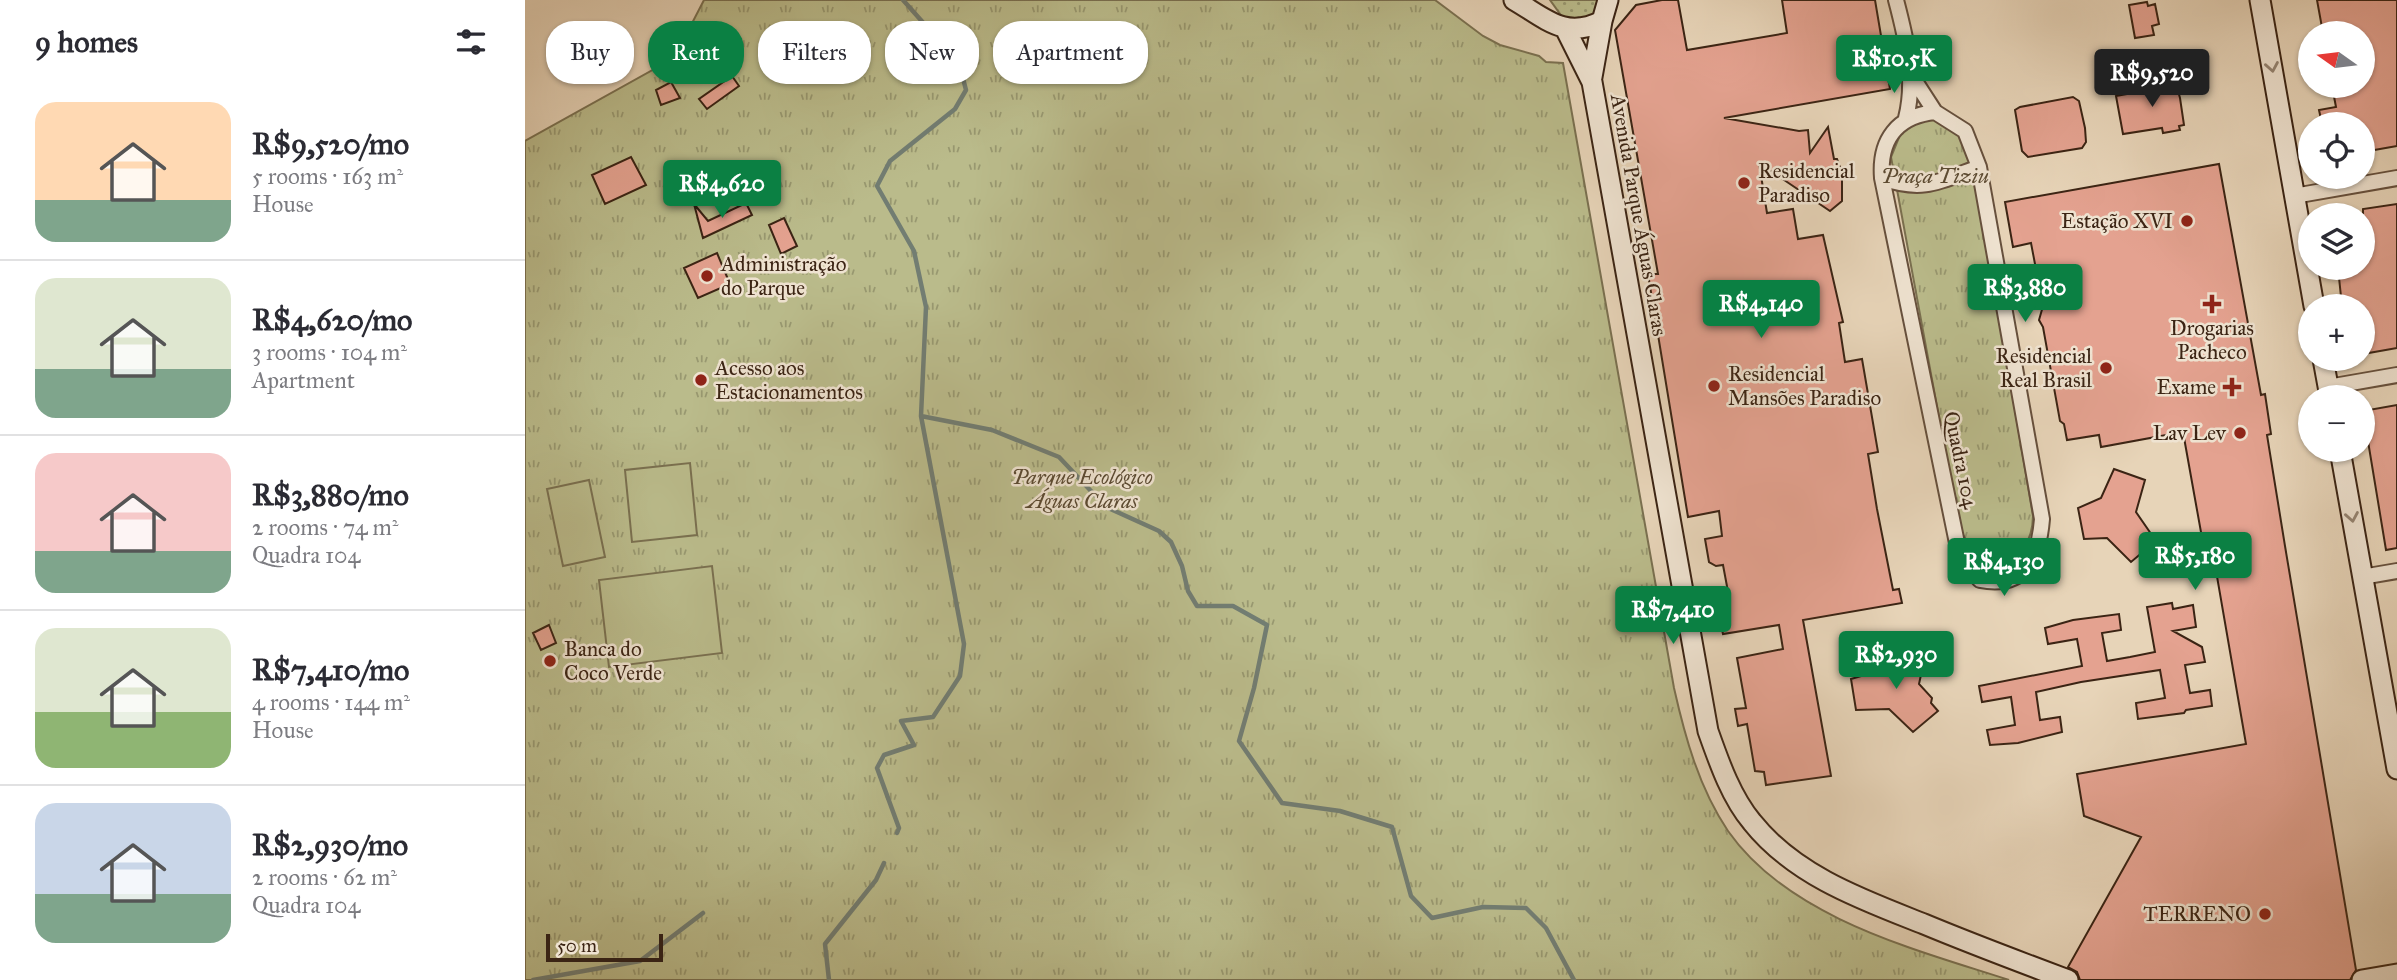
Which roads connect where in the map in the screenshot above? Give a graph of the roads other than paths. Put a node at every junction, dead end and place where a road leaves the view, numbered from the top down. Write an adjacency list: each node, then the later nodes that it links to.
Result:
1 (1514, 0): 5 (street)
2 (1897, 0): 6 (street, Quadra 104)
3 (2260, 0): 13 (street, one-way to 13)
4 (1608, 7): 5 (street); 7 (street, Avenida Parque Águas Claras)
5 (1566, 30): 7 (street, Avenida Parque Águas Claras)
6 (1911, 75): 8 (street, Quadra 104); 9 (street, Quadra 104)
7 (1592, 82): 22 (street, Avenida Parque Águas Claras)
8 (1935, 112): 9 (street); 10 (street, Quadra 104)
9 (1906, 118): 11 (street, Quadra 104)
10 (1979, 167): 11 (street); 11 (street, Quadra 104)
11 (1882, 178)
12 (2397, 178): 13 (street)
13 (2294, 196): 14 (street)
14 (2311, 294)
15 (2397, 375): 16 (street)
16 (2357, 385)
17 (2342, 462): 19 (street, one-way to 19)
18 (2397, 571): 19 (street)
19 (2362, 578): 20 (street)
20 (2397, 769)
21 (2397, 974): 23 (street)
22 (2068, 980)
23 (2362, 980)

